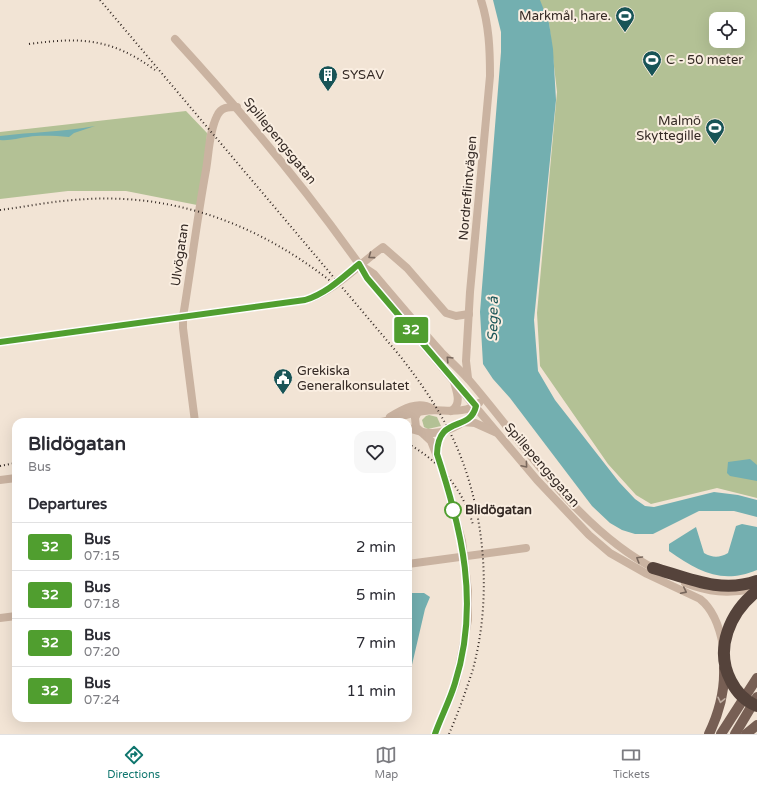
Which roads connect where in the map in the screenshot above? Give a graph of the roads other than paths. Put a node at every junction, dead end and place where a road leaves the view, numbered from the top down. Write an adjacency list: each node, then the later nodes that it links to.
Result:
1 (481, 0): 5 (street, Nordreflintvägen)
2 (175, 39): 3 (street, Spillepengsgatan)
3 (237, 107): 4 (street, Spillepengsgatan); 6 (street, Ulvögatan)
4 (359, 264): 5 (street, one-way to 4); 6 (street); 8 (street, Spillepengsgatan, one-way to 4); 9 (street, Spillepengsgatan)
5 (469, 314): 8 (street, Nordreflintvägen)
6 (183, 317): 7 (street); 15 (street, Ulvögatan)
7 (0, 342)
8 (468, 379): 10 (street, Spillepengsgatan)
9 (454, 381): 11 (street, Spillepengsgatan); 13 (street)
10 (484, 399): 11 (street); 29 (street, Spillepengsgatan, one-way to 10)
11 (476, 406): 13 (street); 18 (street); 22 (street, Spillepengsgatan)
12 (437, 411): 13 (street); 14 (street); 16 (street)
13 (450, 411)
14 (418, 412): 17 (street); 20 (street)
15 (194, 418)
16 (389, 418)
17 (396, 418)
18 (462, 422): 21 (street); 22 (street)
19 (412, 429): 20 (street)
20 (420, 431): 21 (street); 23 (street)
21 (443, 431): 23 (street)
22 (500, 435): 35 (street, Spillepengsgatan, one-way to 35)
23 (437, 454): 27 (street)
24 (12, 478): 25 (street)
25 (0, 480)
26 (526, 548): 27 (street)
27 (465, 556): 28 (street); 41 (street)
28 (412, 563)
29 (653, 568): 30 (highway); 31 (street, Spillepengsgatan)
30 (757, 581)
31 (757, 588)
32 (757, 591): 35 (highway)
33 (12, 616): 34 (street)
34 (0, 618)
35 (724, 651): 36 (highway)
36 (724, 664): 39 (highway); 42 (main road, one-way to 42)
37 (757, 678): 43 (main road)
38 (757, 697): 44 (main road)
39 (757, 706)
40 (757, 725): 45 (main road)
41 (435, 734)
42 (709, 734)
43 (721, 734)
44 (735, 734)
45 (746, 734)

